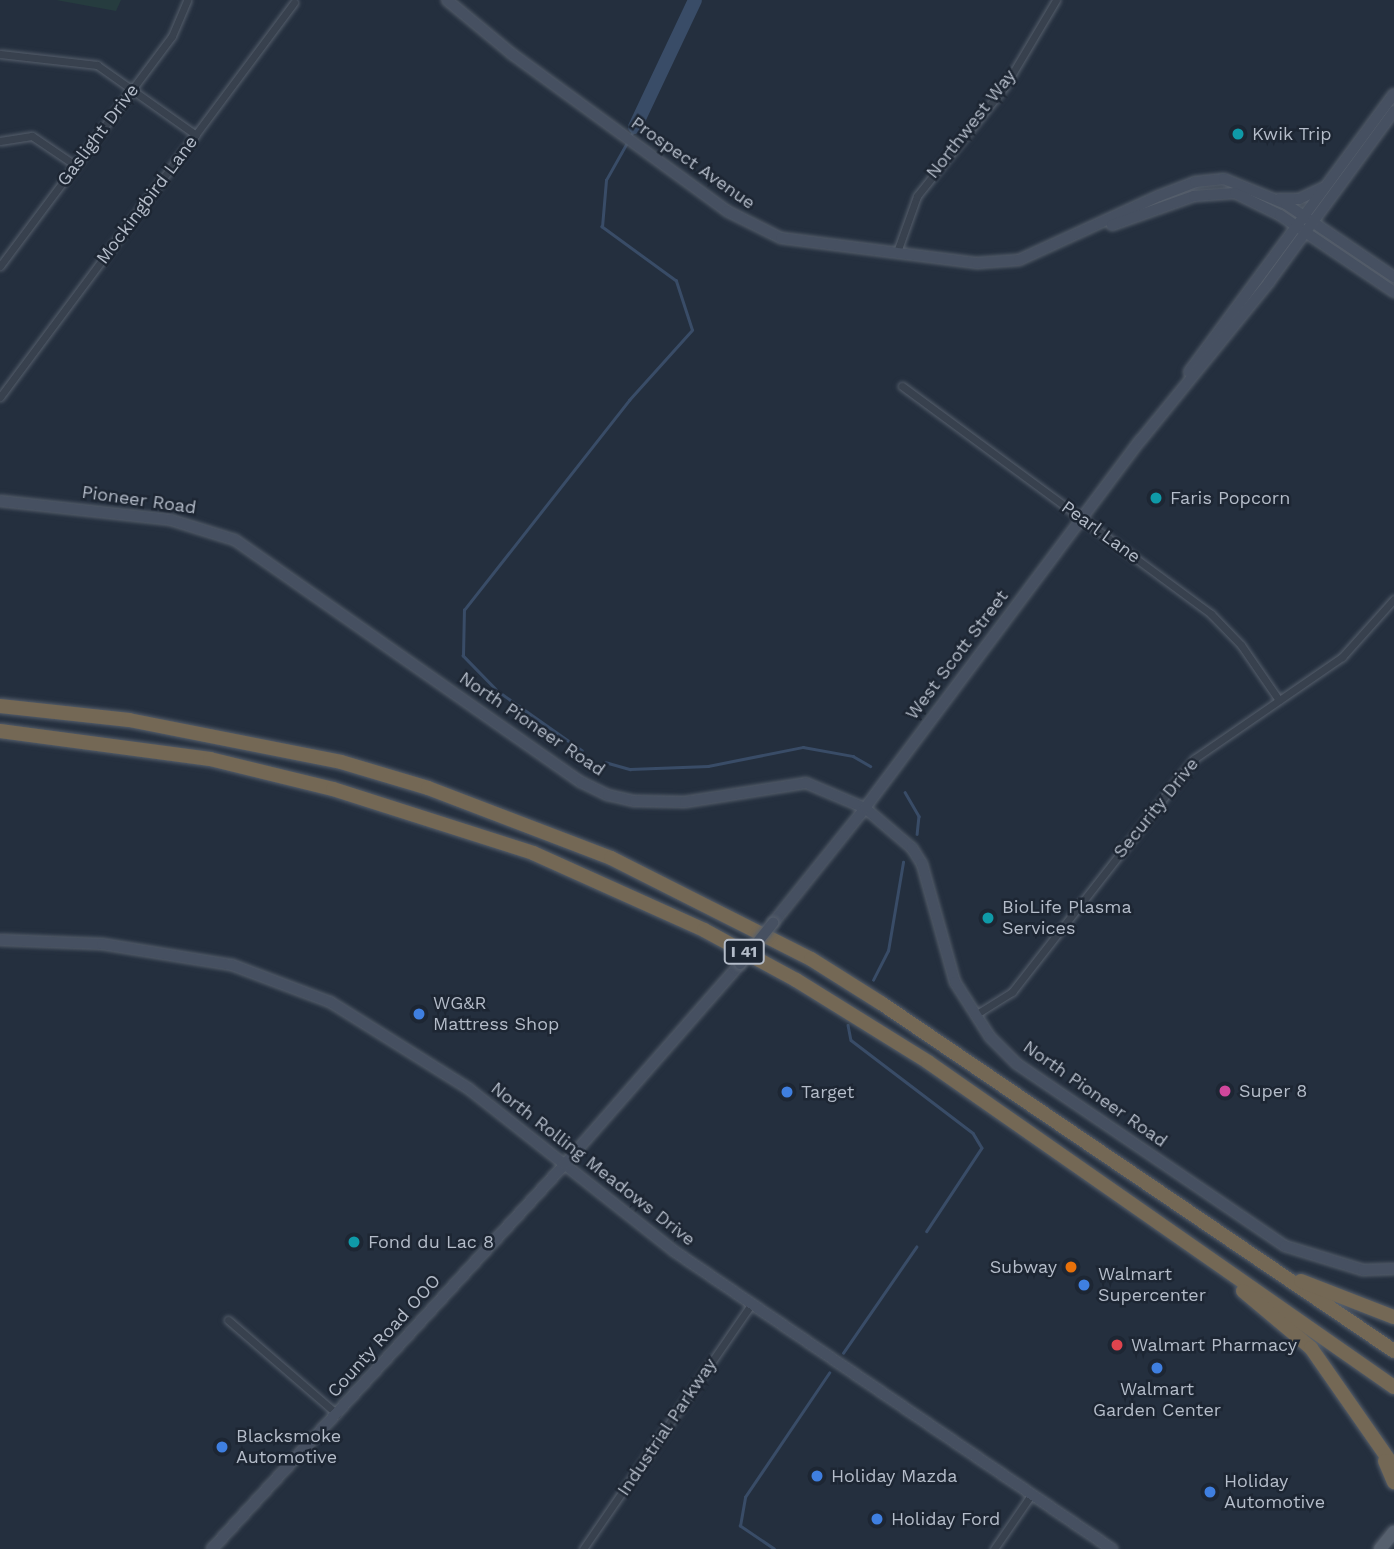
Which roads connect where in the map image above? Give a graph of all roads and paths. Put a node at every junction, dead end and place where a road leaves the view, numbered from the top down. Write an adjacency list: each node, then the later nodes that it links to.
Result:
1 (187, 0): 6 (street, Gaslight Drive)
2 (446, 0): 17 (main road, Prospect Avenue)
3 (1056, 0): 17 (street, Northwest Way)
4 (294, 3): 9 (street, Mockingbird Lane)
5 (0, 54): 6 (street)
6 (132, 89): 9 (street); 11 (street, Gaslight Drive)
7 (1394, 94): 12 (main road, West Scott Street)
8 (1394, 111): 14 (main road, West Scott Street)
9 (196, 135): 22 (street, Mockingbird Lane)
10 (0, 141): 11 (street)
11 (75, 165): 18 (street, Gaslight Drive)
12 (1326, 187): 13 (main road); 14 (main road, West Scott Street)
13 (1277, 199): 14 (main road); 16 (main road)
14 (1309, 221): 15 (main road, West Scott Street); 19 (main road)
15 (1301, 231): 16 (main road); 20 (main road); 24 (main road, West Scott Street)
16 (1079, 235): 17 (main road, Prospect Avenue)
17 (897, 252)
18 (0, 266)
19 (1394, 277)
20 (1394, 292)
21 (902, 386): 24 (street, Pearl Lane)
22 (0, 397)
23 (0, 501): 26 (main road, Pioneer Road)
24 (1082, 519): 27 (street, Pearl Lane); 30 (main road, West Scott Street)
25 (1394, 599): 27 (street, Security Drive)
26 (403, 656): 30 (main road, North Pioneer Road)
27 (1279, 700): 33 (street, Security Drive)
28 (0, 706): 36 (highway, I 41)
29 (0, 731): 35 (highway, I 41)
30 (865, 808): 31 (main road, West Scott Street); 33 (main road, North Pioneer Road)
31 (773, 923): 34 (main road, County Road OOO, bridge)
32 (0, 940): 34 (main road, North Rolling Meadows Drive)
33 (975, 1015): 37 (main road, North Pioneer Road)
34 (564, 1165): 38 (main road, North Rolling Meadows Drive); 43 (main road, County Road OOO)
35 (1175, 1233): 42 (highway, I 41); 44 (highway)
36 (1219, 1236): 39 (highway); 41 (highway, I 41)
37 (1394, 1269)
38 (751, 1305): 47 (main road, North Rolling Meadows Drive); 50 (street, Industrial Parkway)
39 (1394, 1317)
40 (228, 1320): 43 (street)
41 (1394, 1351)
42 (1394, 1387)
43 (337, 1414): 49 (main road, County Road OOO)
44 (1380, 1450): 45 (highway); 46 (highway)
45 (1394, 1466)
46 (1394, 1482)
47 (1031, 1495): 51 (street); 52 (main road, North Rolling Meadows Drive)
48 (1394, 1532): 53 (main road)
49 (212, 1549)
50 (583, 1549)
51 (994, 1549)
52 (1112, 1549)
53 (1380, 1549)

